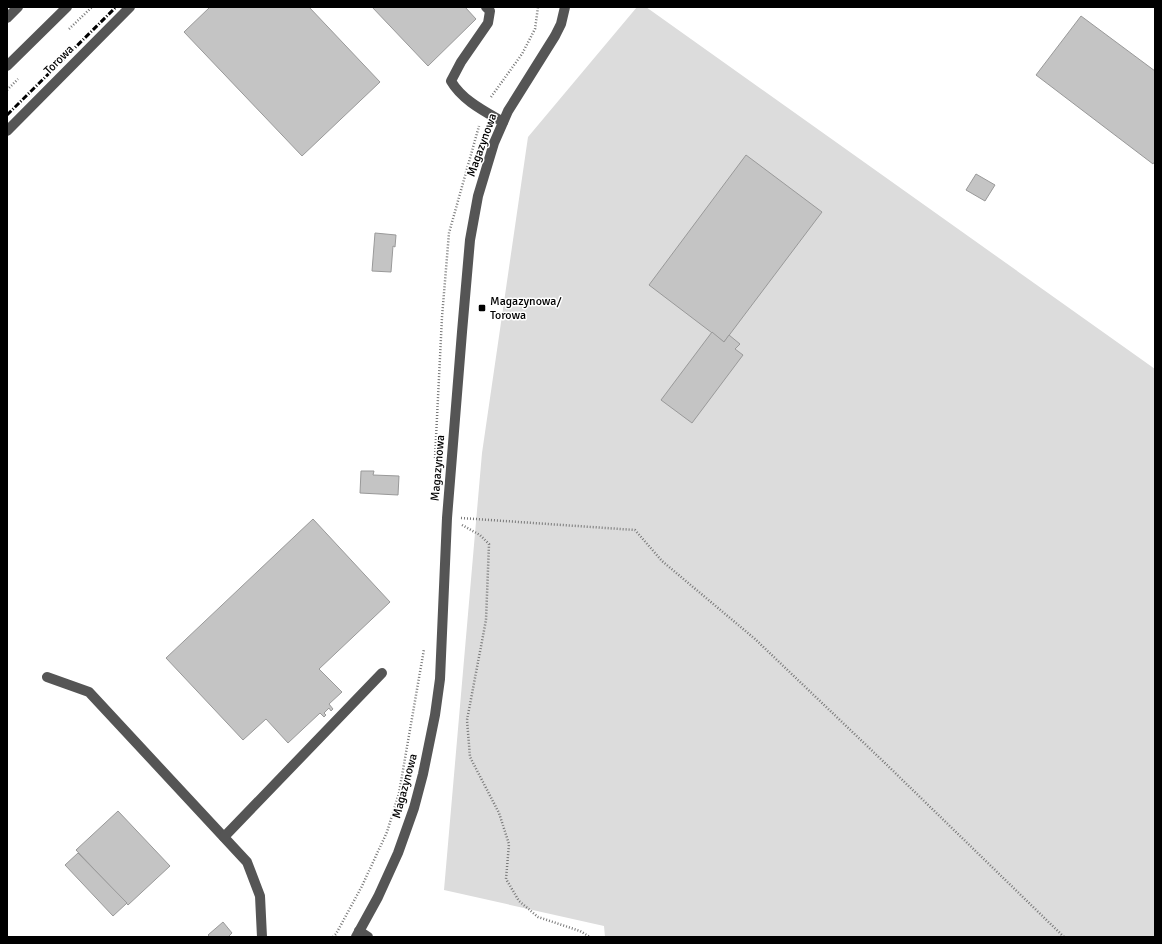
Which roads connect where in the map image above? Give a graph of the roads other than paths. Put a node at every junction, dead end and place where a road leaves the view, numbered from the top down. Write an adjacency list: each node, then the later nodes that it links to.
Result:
1 (18, 7): 6 (street)
2 (67, 7): 7 (street)
3 (130, 7): 9 (street, Torowa)
4 (486, 7): 8 (street)
5 (565, 7): 8 (street, Magazynowa)
6 (7, 18)
7 (7, 66)
8 (503, 122): 13 (street, Magazynowa)
9 (7, 131)
10 (382, 673): 12 (street)
11 (47, 677): 12 (street)
12 (224, 837): 14 (street)
13 (361, 935)
14 (262, 937)

